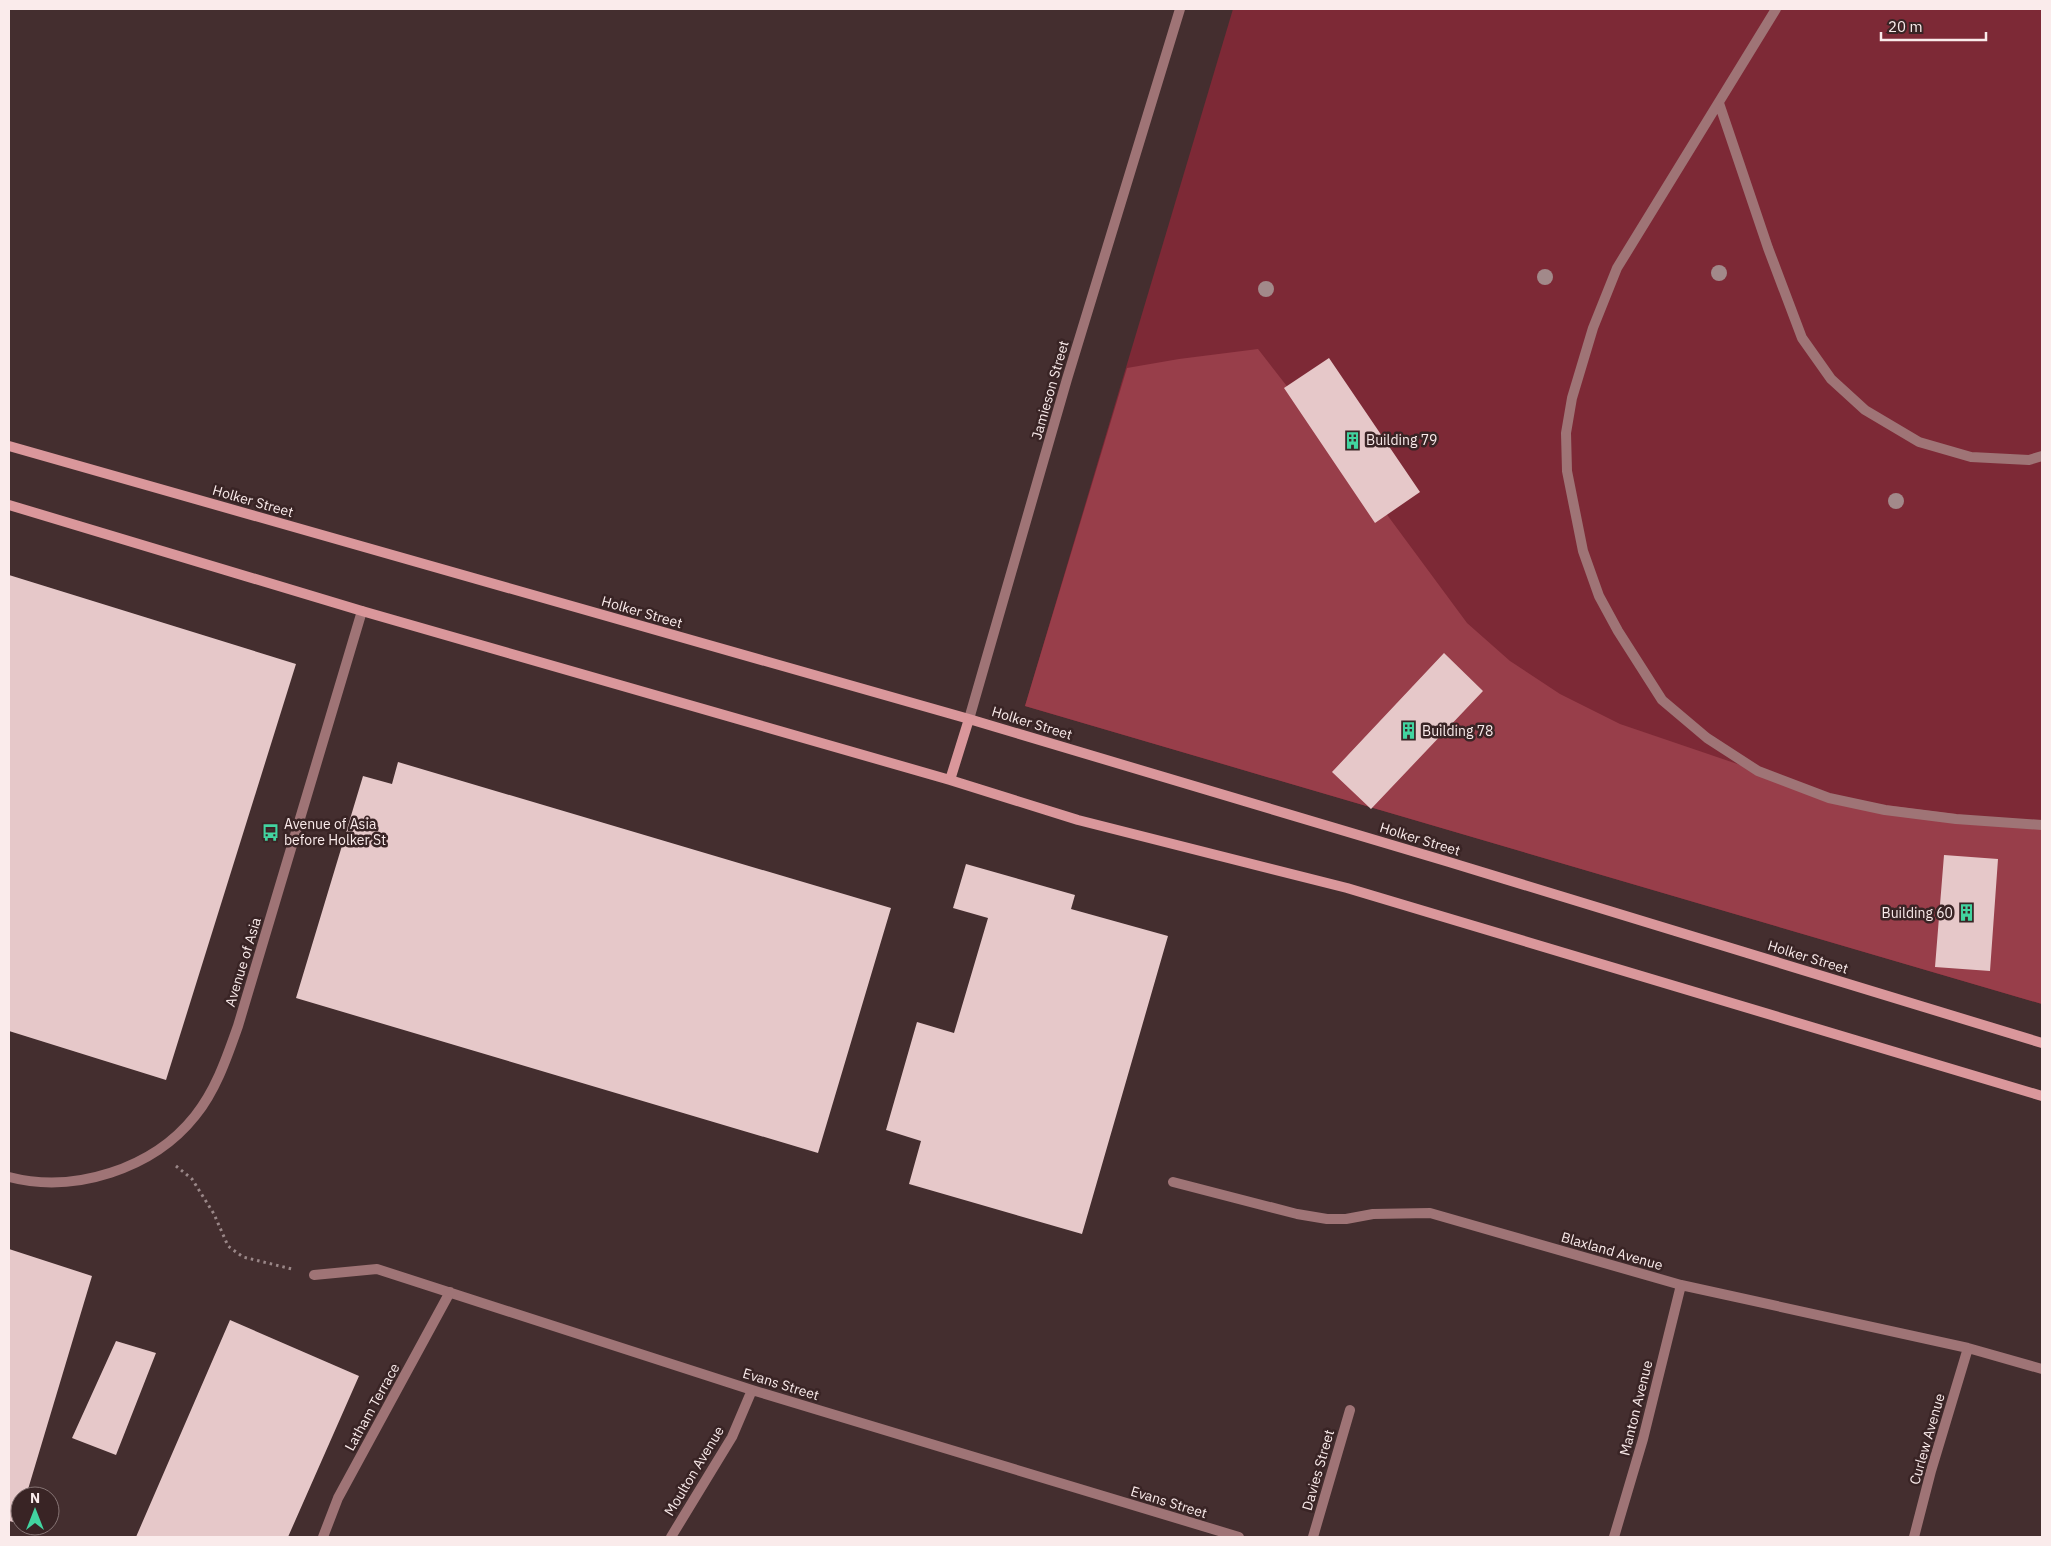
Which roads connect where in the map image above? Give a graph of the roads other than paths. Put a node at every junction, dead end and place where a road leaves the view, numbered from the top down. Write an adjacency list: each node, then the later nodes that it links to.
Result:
1 (1180, 9): 8 (street, Jamieson Street)
2 (1776, 9): 3 (street)
3 (1719, 104): 5 (street); 10 (street)
4 (9, 446): 8 (main road, Holker Street)
5 (2042, 456)
6 (9, 505): 7 (main road)
7 (362, 611): 9 (main road); 13 (street, Avenue of Asia)
8 (970, 719): 9 (main road, Jamieson Street); 11 (main road, Holker Street)
9 (950, 780): 12 (main road)
10 (2042, 825)
11 (2042, 1043)
12 (2042, 1096)
13 (9, 1177)
14 (1173, 1182): 16 (street, Blaxland Avenue)
15 (314, 1275): 17 (street, Evans Street)
16 (1681, 1285): 18 (street, Blaxland Avenue); 26 (street, Manton Avenue)
17 (450, 1292): 20 (street, Evans Street); 22 (street, Latham Terrace)
18 (1968, 1348): 19 (street, Blaxland Avenue); 27 (street, Curlew Avenue)
19 (2042, 1369)
20 (752, 1390): 23 (street, Moulton Avenue); 24 (street, Evans Street)
21 (1350, 1410): 25 (street, Davies Street)
22 (324, 1537)
23 (671, 1537)
24 (1240, 1537)
25 (1313, 1537)
26 (1614, 1537)
27 (1914, 1537)

